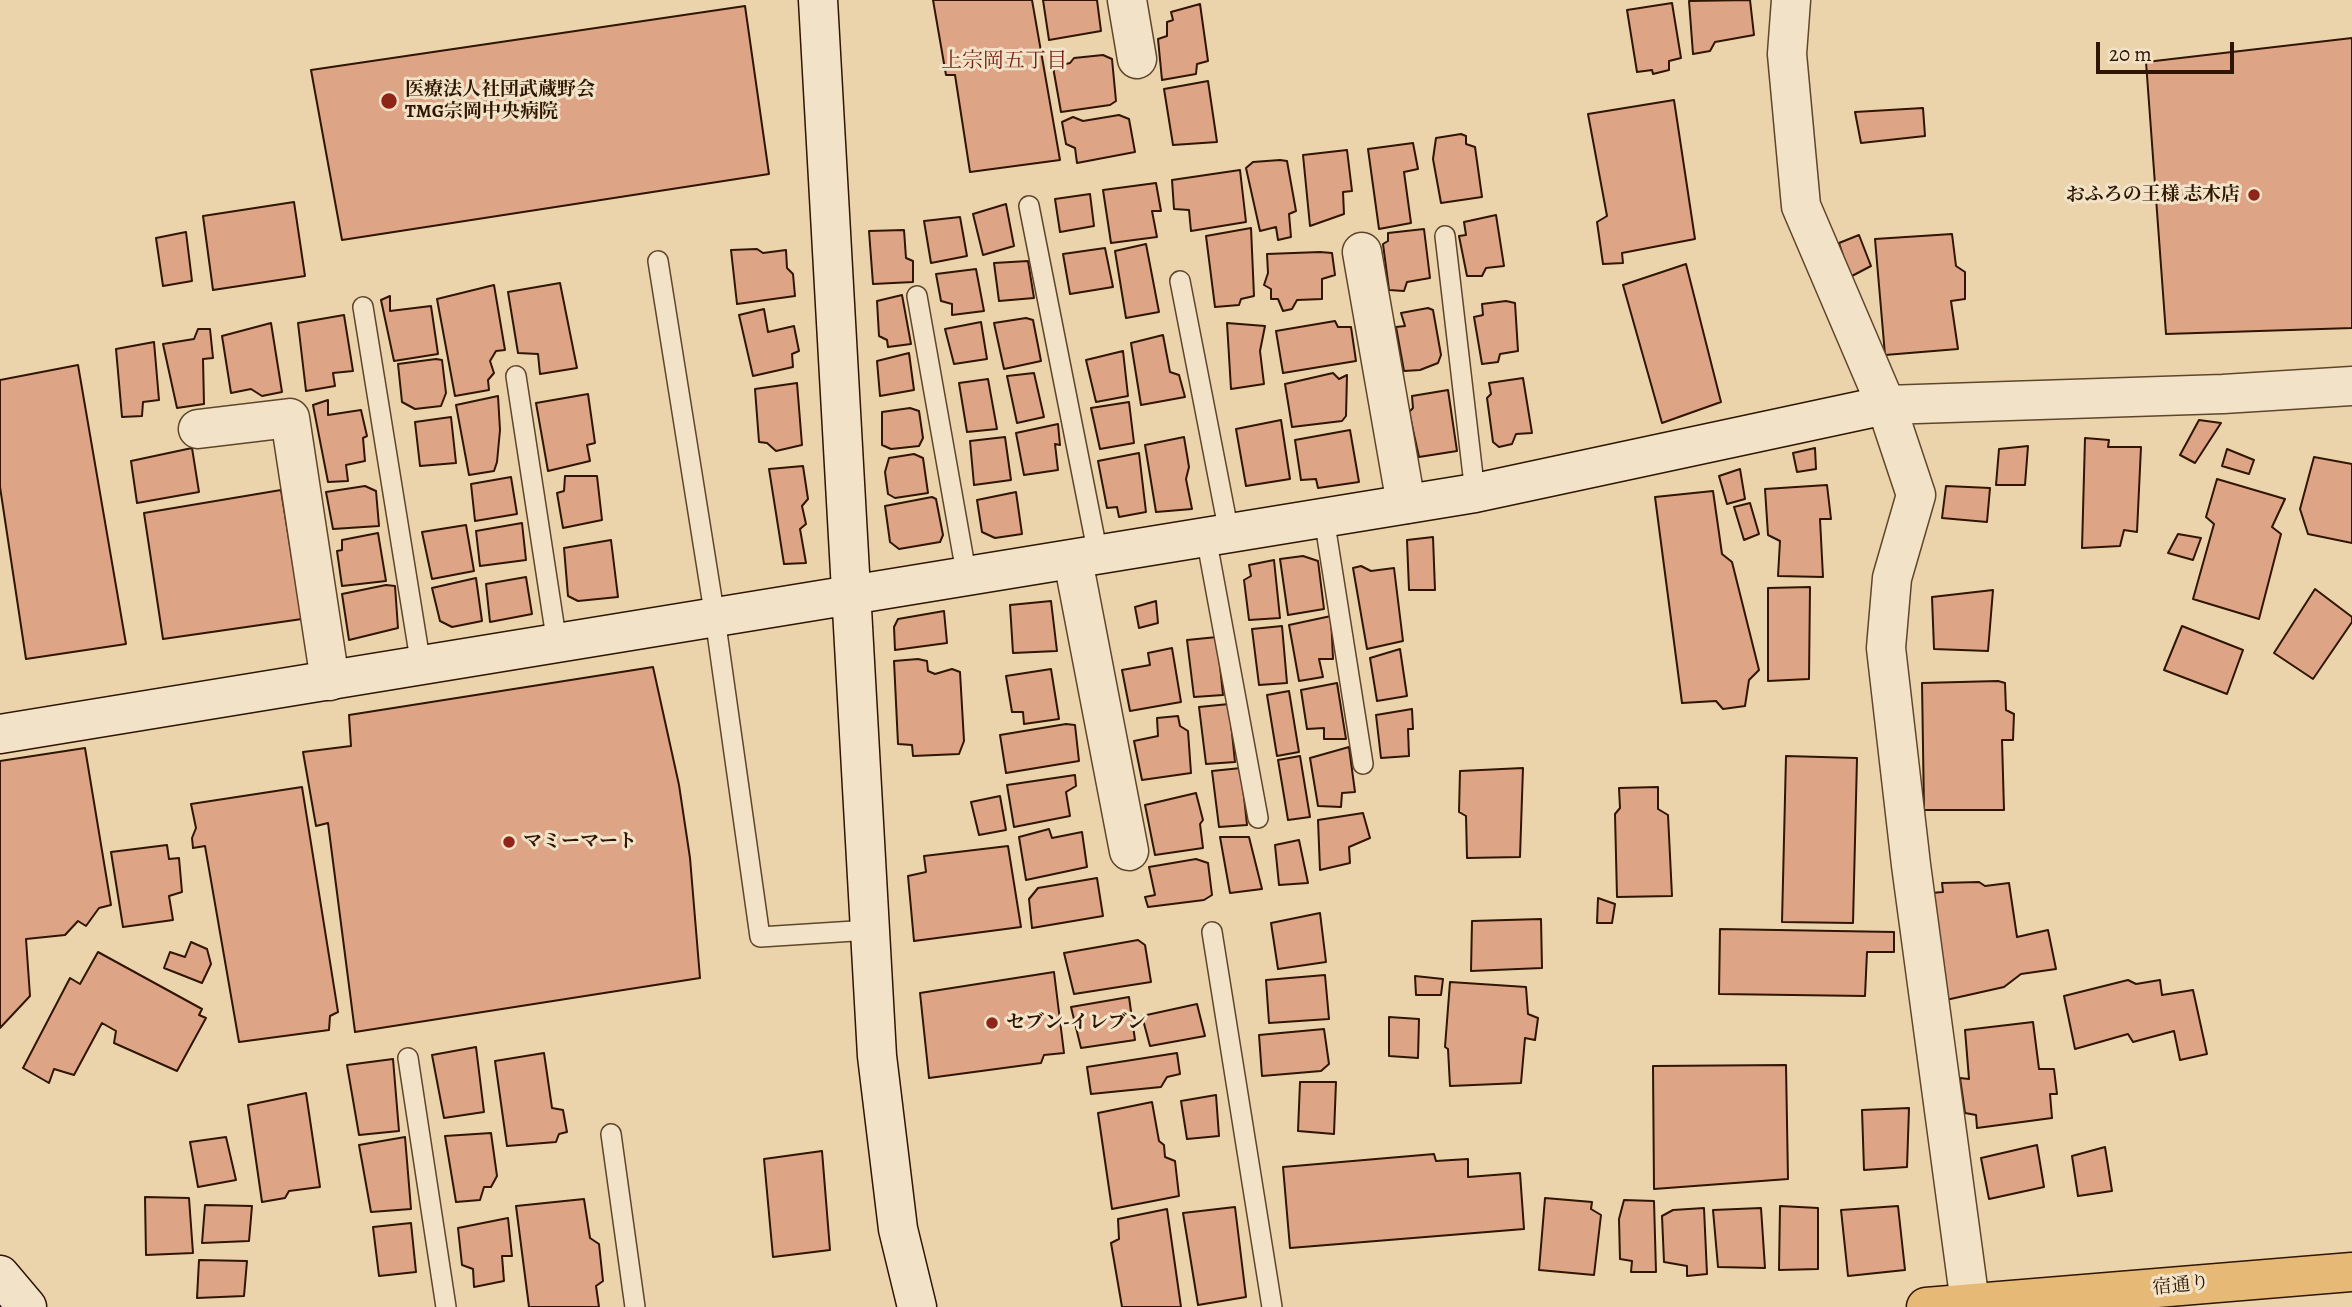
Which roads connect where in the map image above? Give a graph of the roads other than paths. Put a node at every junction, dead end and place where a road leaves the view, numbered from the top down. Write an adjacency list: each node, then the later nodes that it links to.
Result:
1 (818, 0): 22 (street)
2 (1127, 0): 4 (street)
3 (1791, 0): 14 (street)
4 (1137, 59)
5 (1029, 206): 20 (lane)
6 (1445, 236): 16 (lane)
7 (1362, 252): 17 (street)
8 (658, 261): 23 (lane)
9 (1180, 281): 19 (lane)
10 (917, 296): 21 (lane)
11 (363, 307): 25 (lane)
12 (516, 376): 24 (lane)
13 (2352, 386): 14 (street)
14 (1886, 405): 16 (street); 38 (street)
15 (198, 429): 26 (street)
16 (1475, 492): 17 (street)
17 (1406, 504): 18 (street)
18 (1324, 517): 19 (street); 28 (lane)
19 (1217, 535): 20 (street); 29 (lane)
20 (1085, 557): 21 (street); 30 (street)
21 (967, 578): 22 (street)
22 (852, 596): 23 (street); 31 (street)
23 (715, 618): 24 (street); 31 (lane)
24 (557, 644): 25 (street)
25 (421, 666): 26 (street)
26 (330, 681): 27 (street)
27 (0, 734)
28 (1363, 764)
29 (1258, 818)
30 (1129, 851)
31 (870, 930): 42 (street)
32 (1212, 932): 43 (lane)
33 (408, 1058): 40 (lane)
34 (611, 1134): 41 (lane)
35 (2352, 1272): 37 (main road, 宿通り)
36 (0, 1275): 39 (street)
37 (2230, 1293): 38 (main road, 宿通り)
38 (1970, 1303): 44 (main road, 宿通り)
39 (27, 1307)
40 (446, 1307)
41 (635, 1307)
42 (917, 1307)
43 (1272, 1307)
44 (1926, 1307)

